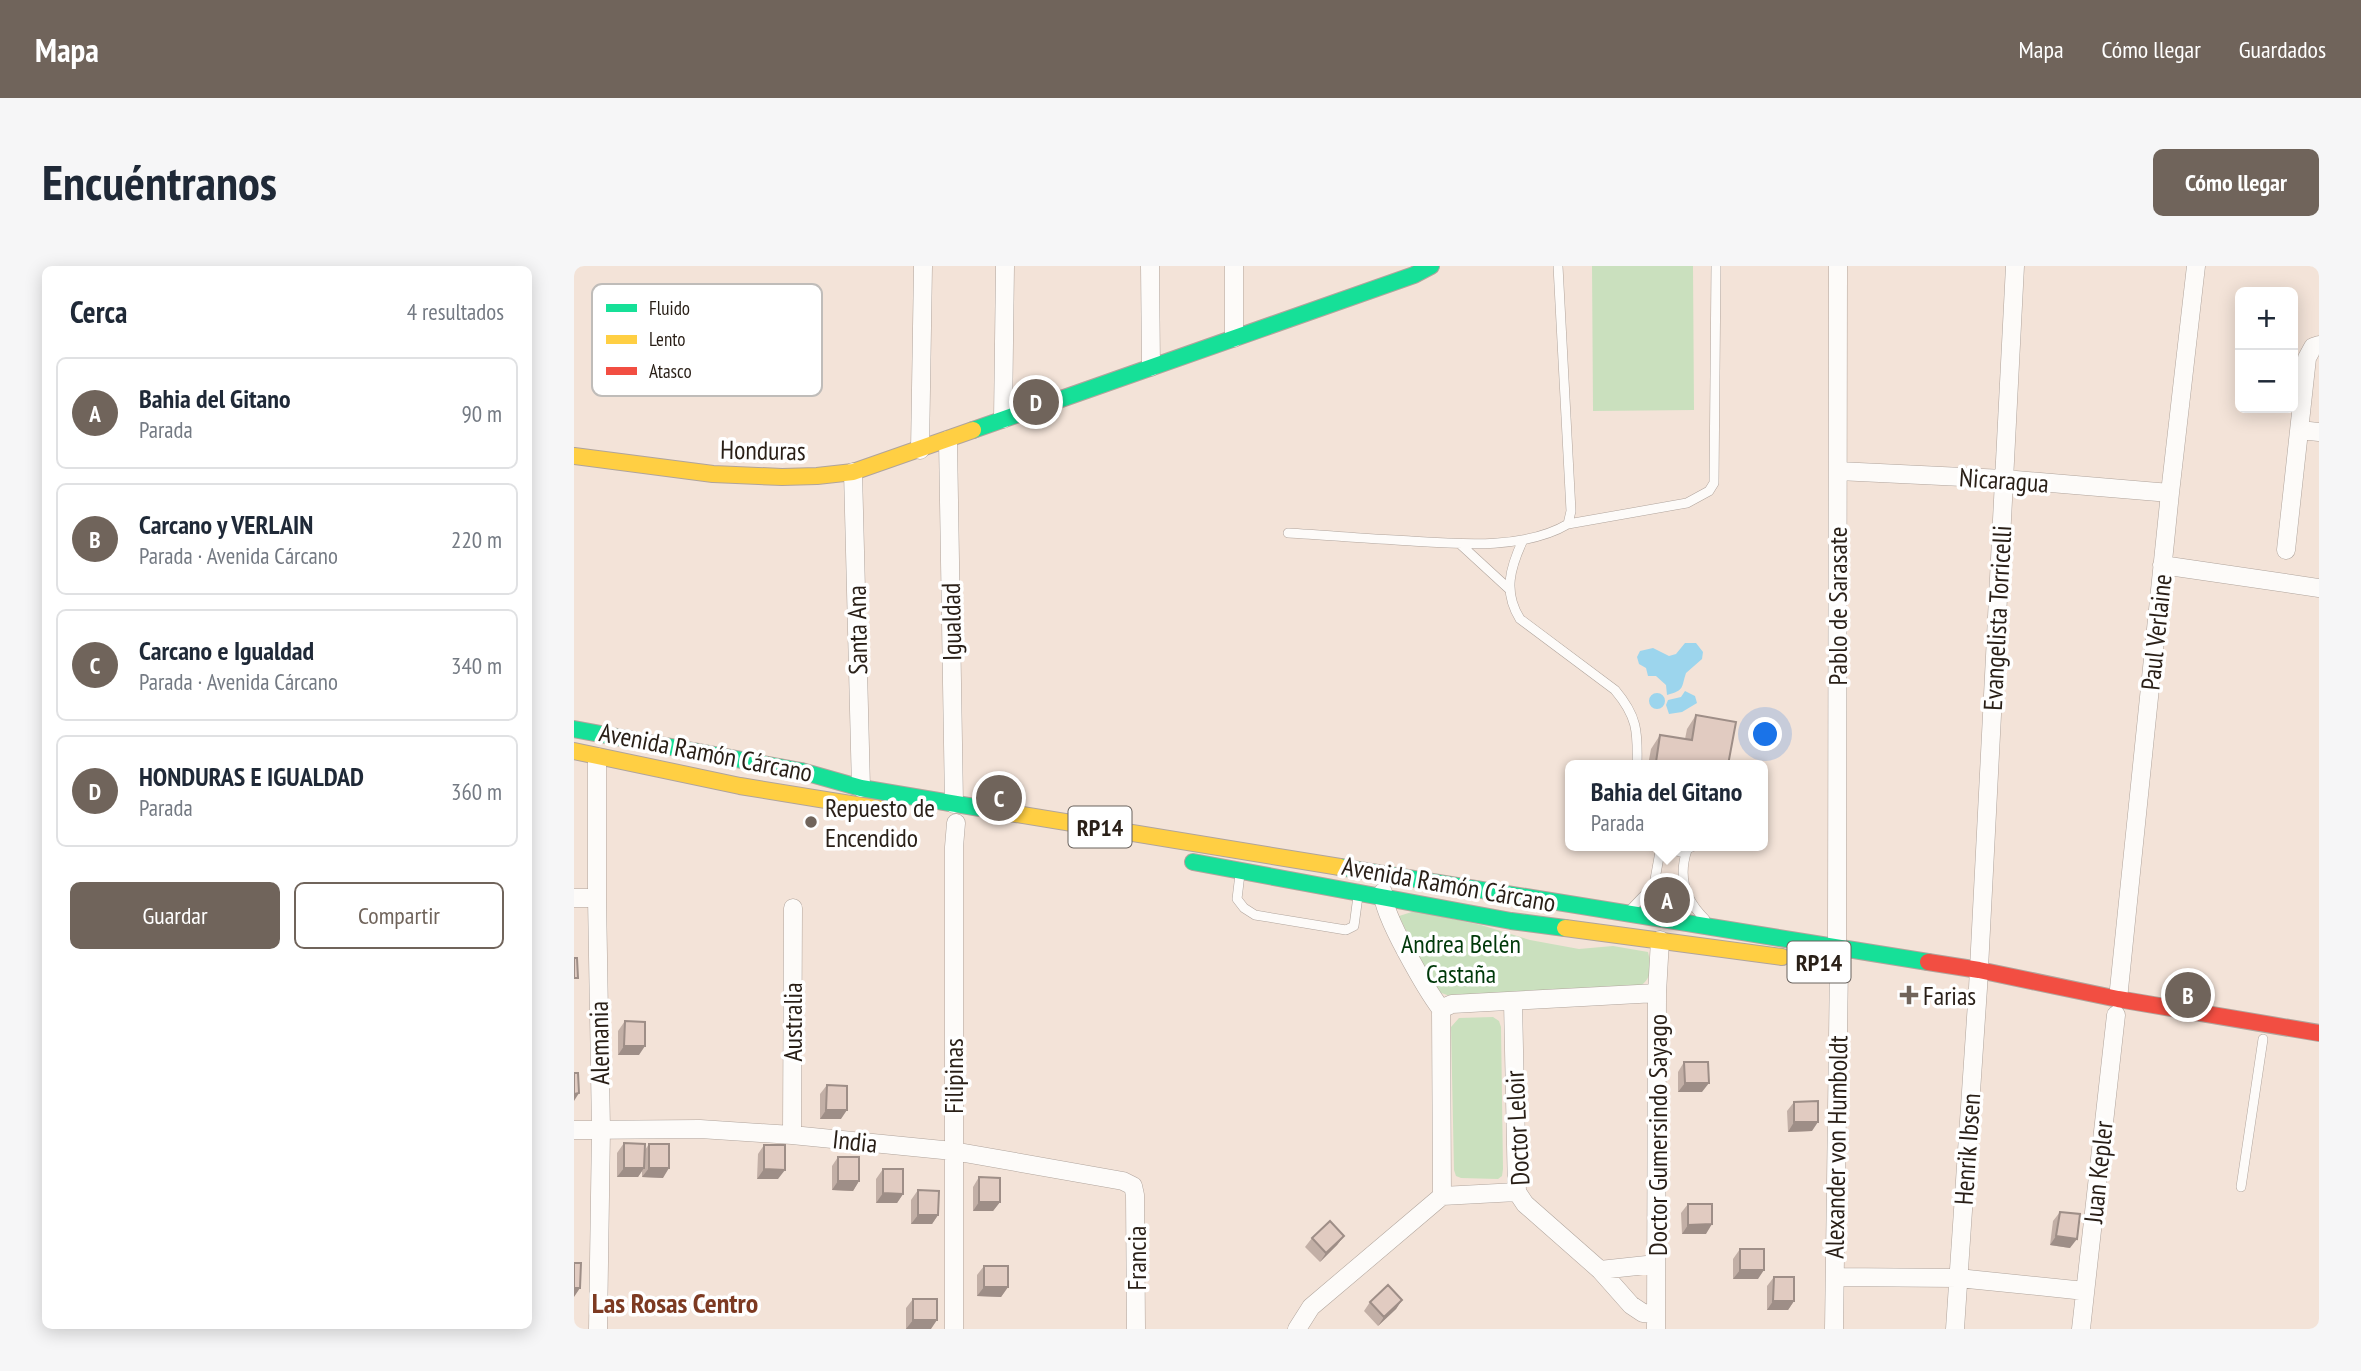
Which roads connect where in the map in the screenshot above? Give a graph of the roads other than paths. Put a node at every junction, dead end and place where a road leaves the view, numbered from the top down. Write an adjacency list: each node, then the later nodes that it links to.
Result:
1 (923, 266): 18 (street)
2 (1005, 266): 14 (street)
3 (1150, 266): 13 (street)
4 (1234, 266): 11 (street)
5 (1431, 266): 11 (main road, Honduras)
6 (1558, 266): 24 (lane)
7 (1716, 266): 24 (lane)
8 (1838, 266): 20 (street, Pablo de Sarasate)
9 (2015, 266): 22 (street, Evangelista Torricelli)
10 (2196, 266): 23 (street, Paul Verlaine)
11 (1234, 338): 13 (main road, Honduras)
12 (2319, 345): 15 (street)
13 (1151, 366): 14 (main road, Honduras)
14 (1003, 419): 17 (main road, Honduras)
15 (2300, 429): 16 (street); 28 (street)
16 (2319, 432)
17 (947, 440): 18 (main road, Honduras); 37 (street, Igualdad)
18 (920, 450): 21 (main road, Honduras)
19 (574, 456): 21 (main road, Honduras)
20 (1838, 471): 22 (street, Nicaragua); 57 (street, Pablo de Sarasate)
21 (853, 472): 36 (street, Santa Ana)
22 (2004, 479): 23 (street, Nicaragua); 58 (street, Evangelista Torricelli)
23 (2170, 493): 29 (street, Paul Verlaine)
24 (1569, 524): 26 (lane)
25 (1288, 533): 27 (lane)
26 (1523, 540): 27 (lane); 30 (lane)
27 (1460, 544): 30 (lane)
28 (2286, 550)
29 (2162, 565): 31 (street); 62 (street, Paul Verlaine)
30 (1509, 589): 35 (lane)
31 (2319, 589)
32 (574, 729): 36 (main road, Avenida Ramón Cárcano / RP14)
33 (574, 751): 34 (main road, Avenida Ramón Cárcano)
34 (597, 757): 38 (main road, Avenida Ramón Cárcano); 49 (street, Alemania)
35 (1637, 760)
36 (861, 788): 37 (main road, RP14)
37 (954, 804): 44 (main road, Avenida Ramón Cárcano / RP14)
38 (903, 813)
39 (956, 823): 70 (street, Filipinas)
40 (1661, 851): 45 (lane)
41 (1689, 851): 46 (lane)
42 (1175, 858): 43 (main road, Avenida Ramón Cárcano / RP14)
43 (1241, 870): 47 (main road, Avenida Ramón Cárcano / RP14); 47 (lane)
44 (1387, 874): 50 (street); 51 (main road, Avenida Ramón Cárcano / RP14)
45 (1654, 885): 46 (lane); 53 (lane)
46 (1684, 888): 54 (lane)
47 (1358, 894): 50 (main road, Avenida Ramón Cárcano / RP14)
48 (574, 898): 49 (street)
49 (597, 898): 68 (street, Alemania)
50 (1382, 898): 51 (main road); 55 (main road, Avenida Ramón Cárcano / RP14); 61 (street)
51 (1531, 899): 53 (main road, Avenida Ramón Cárcano / RP14)
52 (793, 908): 69 (street, Australia)
53 (1625, 914): 54 (main road, Avenida Ramón Cárcano / RP14)
54 (1714, 927): 57 (main road, Avenida Ramón Cárcano / RP14)
55 (1660, 940): 56 (main road, Avenida Ramón Cárcano / RP14); 59 (street, Doctor Gumersindo Sayago)
56 (1798, 959)
57 (1838, 960): 58 (main road, Avenida Ramón Cárcano / RP14); 77 (street, Alexander von Humboldt)
58 (1979, 970): 62 (main road, Avenida Ramón Cárcano / RP14); 78 (street, Henrik Ibsen)
59 (1657, 993): 60 (street); 75 (street, Doctor Gumersindo Sayago)
60 (1513, 1002): 61 (street); 73 (street, Doctor Leloir)
61 (1441, 1009): 74 (street)
62 (2117, 1011): 64 (main road, RP14); 79 (street, Juan Kepler)
63 (2169, 1024): 65 (main road)
64 (2319, 1033)
65 (2263, 1039): 66 (main road); 72 (lane)
66 (2319, 1049)
67 (574, 1130): 68 (street, India)
68 (601, 1130): 69 (street, India); 82 (street, Alemania)
69 (792, 1135): 70 (street, India)
70 (953, 1151): 71 (street, India); 83 (street, Filipinas)
71 (1133, 1186): 84 (street, Francia)
72 (2241, 1187)
73 (1517, 1192): 74 (street); 76 (street, Doctor Leloir)
74 (1442, 1196): 81 (street)
75 (1656, 1264): 76 (street); 80 (street, Doctor Gumersindo Sayago)
76 (1600, 1270): 80 (street, Doctor Leloir)
77 (1835, 1277): 78 (street); 85 (street, Alexander von Humboldt)
78 (1958, 1278): 79 (street); 86 (street, Henrik Ibsen)
79 (2085, 1291): 87 (street, Juan Kepler)
80 (1656, 1321)
81 (1299, 1328)
82 (598, 1329)
83 (954, 1329)
84 (1136, 1329)
85 (1834, 1329)
86 (1955, 1329)
87 (2081, 1329)

